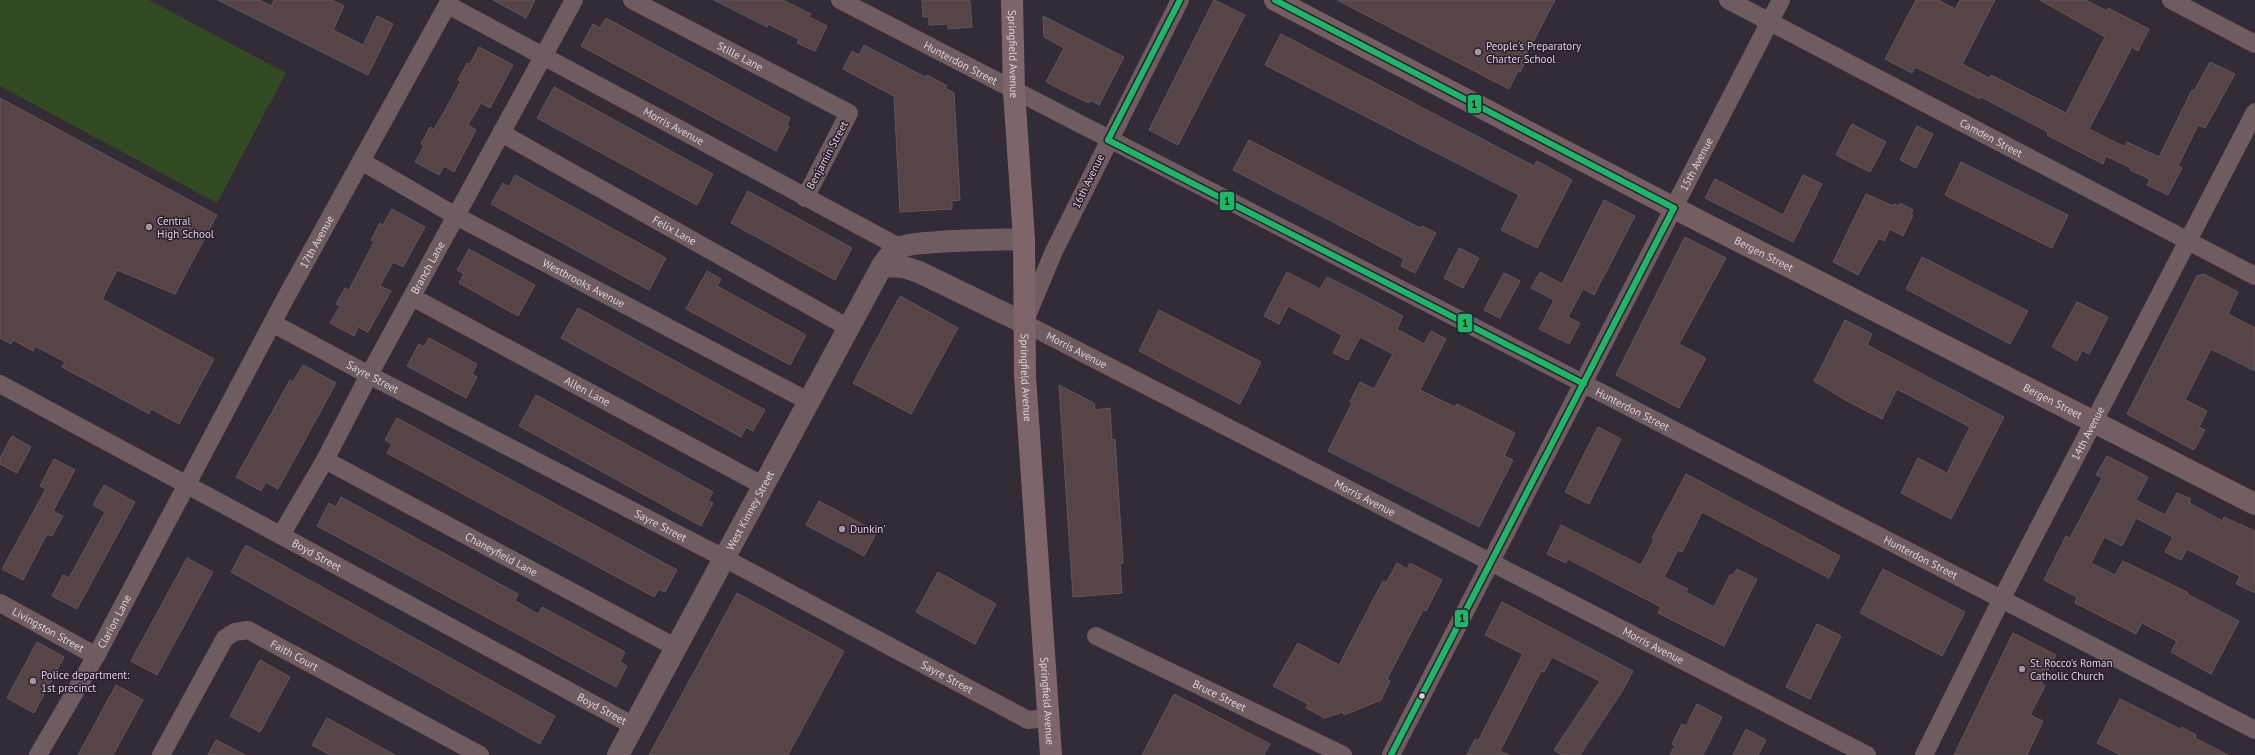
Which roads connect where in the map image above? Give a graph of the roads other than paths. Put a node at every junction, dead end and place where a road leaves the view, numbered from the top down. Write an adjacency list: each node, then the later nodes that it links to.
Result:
1 (574, 0): 13 (street, Branch Lane)
2 (632, 0): 16 (street, Stille Lane)
3 (840, 0): 14 (street, Hunterdon Street)
4 (1012, 0): 14 (main road, Springfield Avenue)
5 (1180, 0): 18 (street, 16th Avenue)
6 (1275, 0): 21 (main road, Bergen Street)
7 (1728, 0): 11 (street, Camden Street)
8 (1781, 0): 11 (street, 15th Avenue)
9 (2171, 0): 12 (street)
10 (449, 2): 13 (street, Morris Avenue); 19 (street, 17th Avenue)
11 (1770, 21): 21 (street, 15th Avenue); 24 (street, Camden Street)
12 (2255, 44)
13 (543, 57): 17 (street, Branch Lane); 20 (street, Morris Avenue)
14 (1014, 91): 18 (street, Hunterdon Street); 23 (main road, Springfield Avenue)
15 (2255, 112): 24 (street, 14th Avenue)
16 (849, 113): 20 (street, Benjamin Street)
17 (501, 134): 22 (street, Branch Lane); 31 (street, Felix Lane)
18 (1108, 140): 29 (street, 16th Avenue); 34 (street, Hunterdon Street)
19 (361, 161): 22 (street, Westbrooks Avenue); 30 (street, 17th Avenue)
20 (805, 198): 25 (street, Morris Avenue)
21 (1674, 208): 34 (street, 15th Avenue); 36 (main road, Bergen Street)
22 (456, 216): 28 (street, Branch Lane); 35 (street, Westbrooks Avenue)
23 (1024, 239): 25 (street); 29 (main road, Springfield Avenue)
24 (2189, 241): 27 (street, Camden Street); 36 (street, 14th Avenue)
25 (899, 247): 26 (street)
26 (882, 266): 29 (street, Morris Avenue); 31 (street, West Kinney Street)
27 (2255, 276)
28 (412, 298): 32 (street, Branch Lane); 39 (street, Allen Lane)
29 (1024, 323): 43 (street, Morris Avenue); 49 (main road, Springfield Avenue)
30 (274, 324): 32 (street, Sayre Street); 38 (street, 17th Avenue)
31 (849, 328): 35 (street, West Kinney Street)
32 (369, 375): 37 (street, Branch Lane); 42 (street, Sayre Street)
33 (0, 384): 38 (street, Boyd Street)
34 (1584, 384): 43 (street, 15th Avenue); 44 (street, Hunterdon Street)
35 (808, 401): 39 (street, West Kinney Street)
36 (2095, 421): 40 (main road, Bergen Street); 44 (street, 14th Avenue)
37 (326, 460): 41 (street, Branch Lane); 47 (street, Chaneyfield Lane)
38 (186, 485): 41 (street, Boyd Street); 48 (street, Clarion Lane)
39 (762, 485): 42 (street, West Kinney Street)
40 (2255, 504)
41 (281, 536): 50 (street, Boyd Street)
42 (724, 558): 47 (street, West Kinney Street); 49 (street, Sayre Street)
43 (1491, 562): 58 (street, 15th Avenue); 59 (street, Morris Avenue)
44 (2002, 598): 51 (street, Hunterdon Street); 60 (street, 14th Avenue)
45 (0, 603): 48 (street, Livingston Street)
46 (1096, 636): 57 (street, Bruce Street)
47 (677, 648): 50 (street, West Kinney Street)
48 (96, 656): 52 (street, Clarion Lane)
49 (1049, 718): 56 (main road, Springfield Avenue)
50 (634, 726): 55 (street, West Kinney Street)
51 (2255, 730)
52 (38, 755)
53 (161, 755): 54 (street, Faith Court)
54 (480, 755)
55 (618, 755)
56 (1051, 755)
57 (1343, 755)
58 (1391, 755)
59 (1867, 755)
60 (1924, 755)

